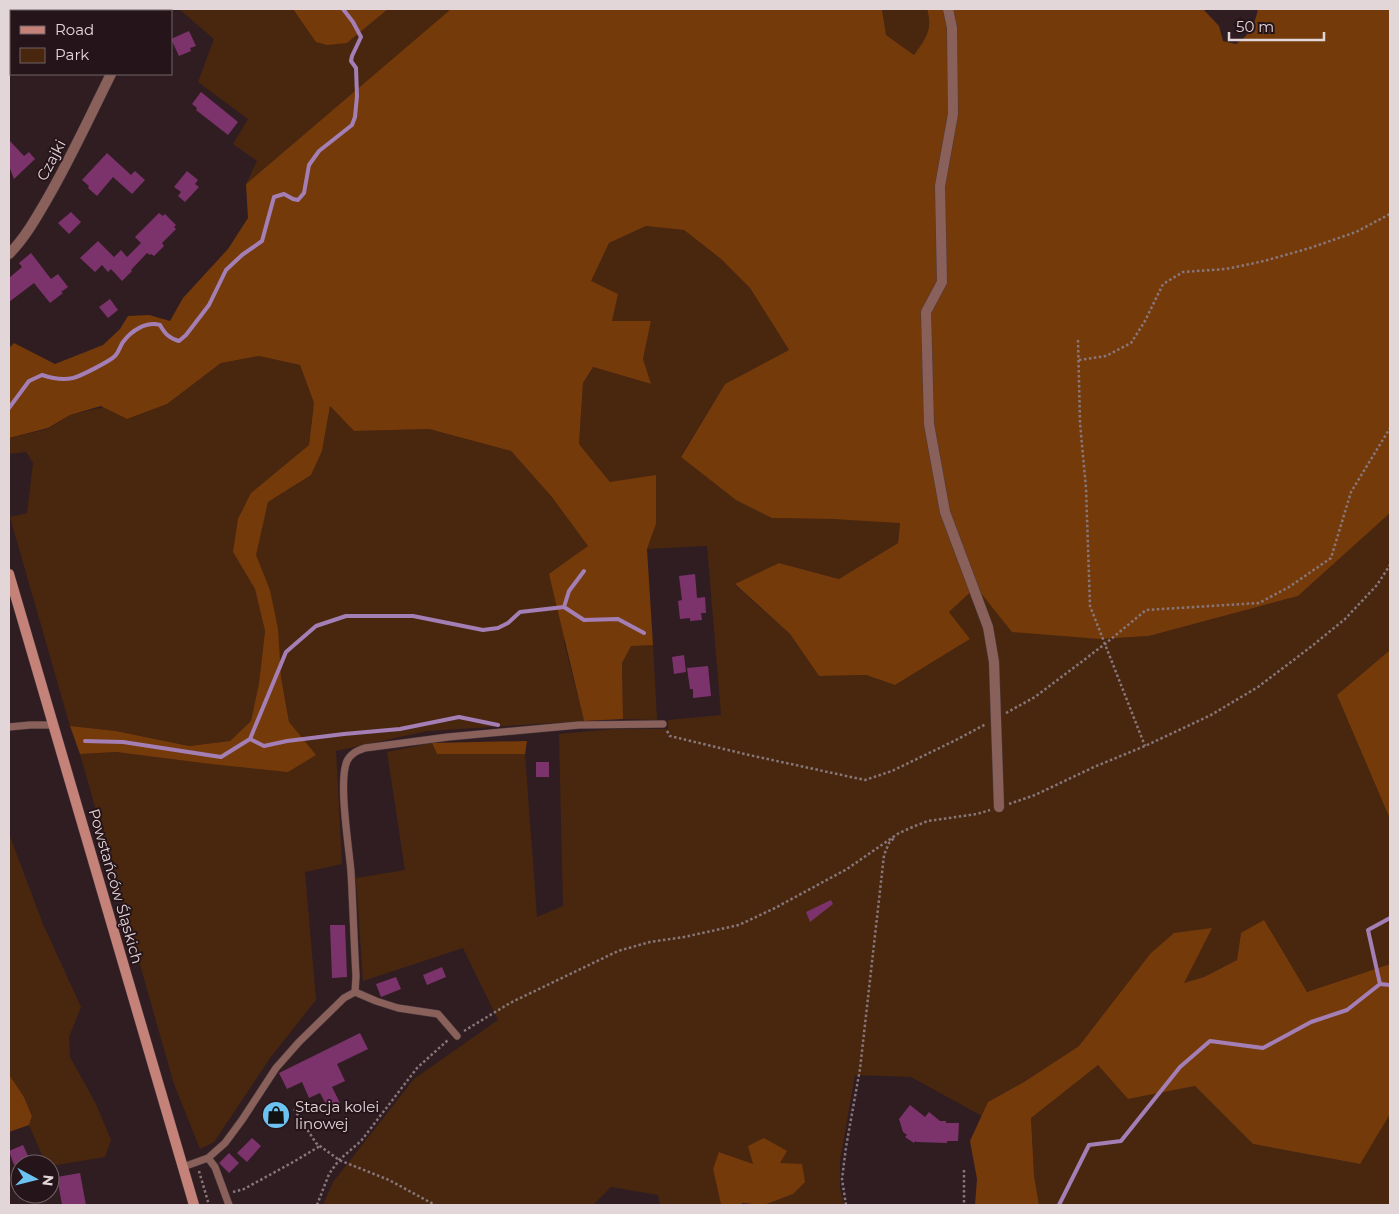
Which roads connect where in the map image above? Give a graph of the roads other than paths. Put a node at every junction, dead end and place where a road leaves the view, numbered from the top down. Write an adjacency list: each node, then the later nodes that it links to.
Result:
1 (948, 9): 8 (street)
2 (110, 75): 3 (street, Czajki)
3 (9, 254)
4 (9, 574): 6 (street, Powstańców Śląskich)
5 (663, 724): 9 (lane)
6 (53, 725): 7 (lane); 12 (street, Powstańców Śląskich)
7 (9, 727)
8 (999, 807)
9 (355, 992): 10 (lane); 11 (lane)
10 (457, 1036)
11 (208, 1158): 12 (lane); 14 (lane)
12 (183, 1167): 13 (street, Powstańców Śląskich)
13 (191, 1204)
14 (229, 1205)

